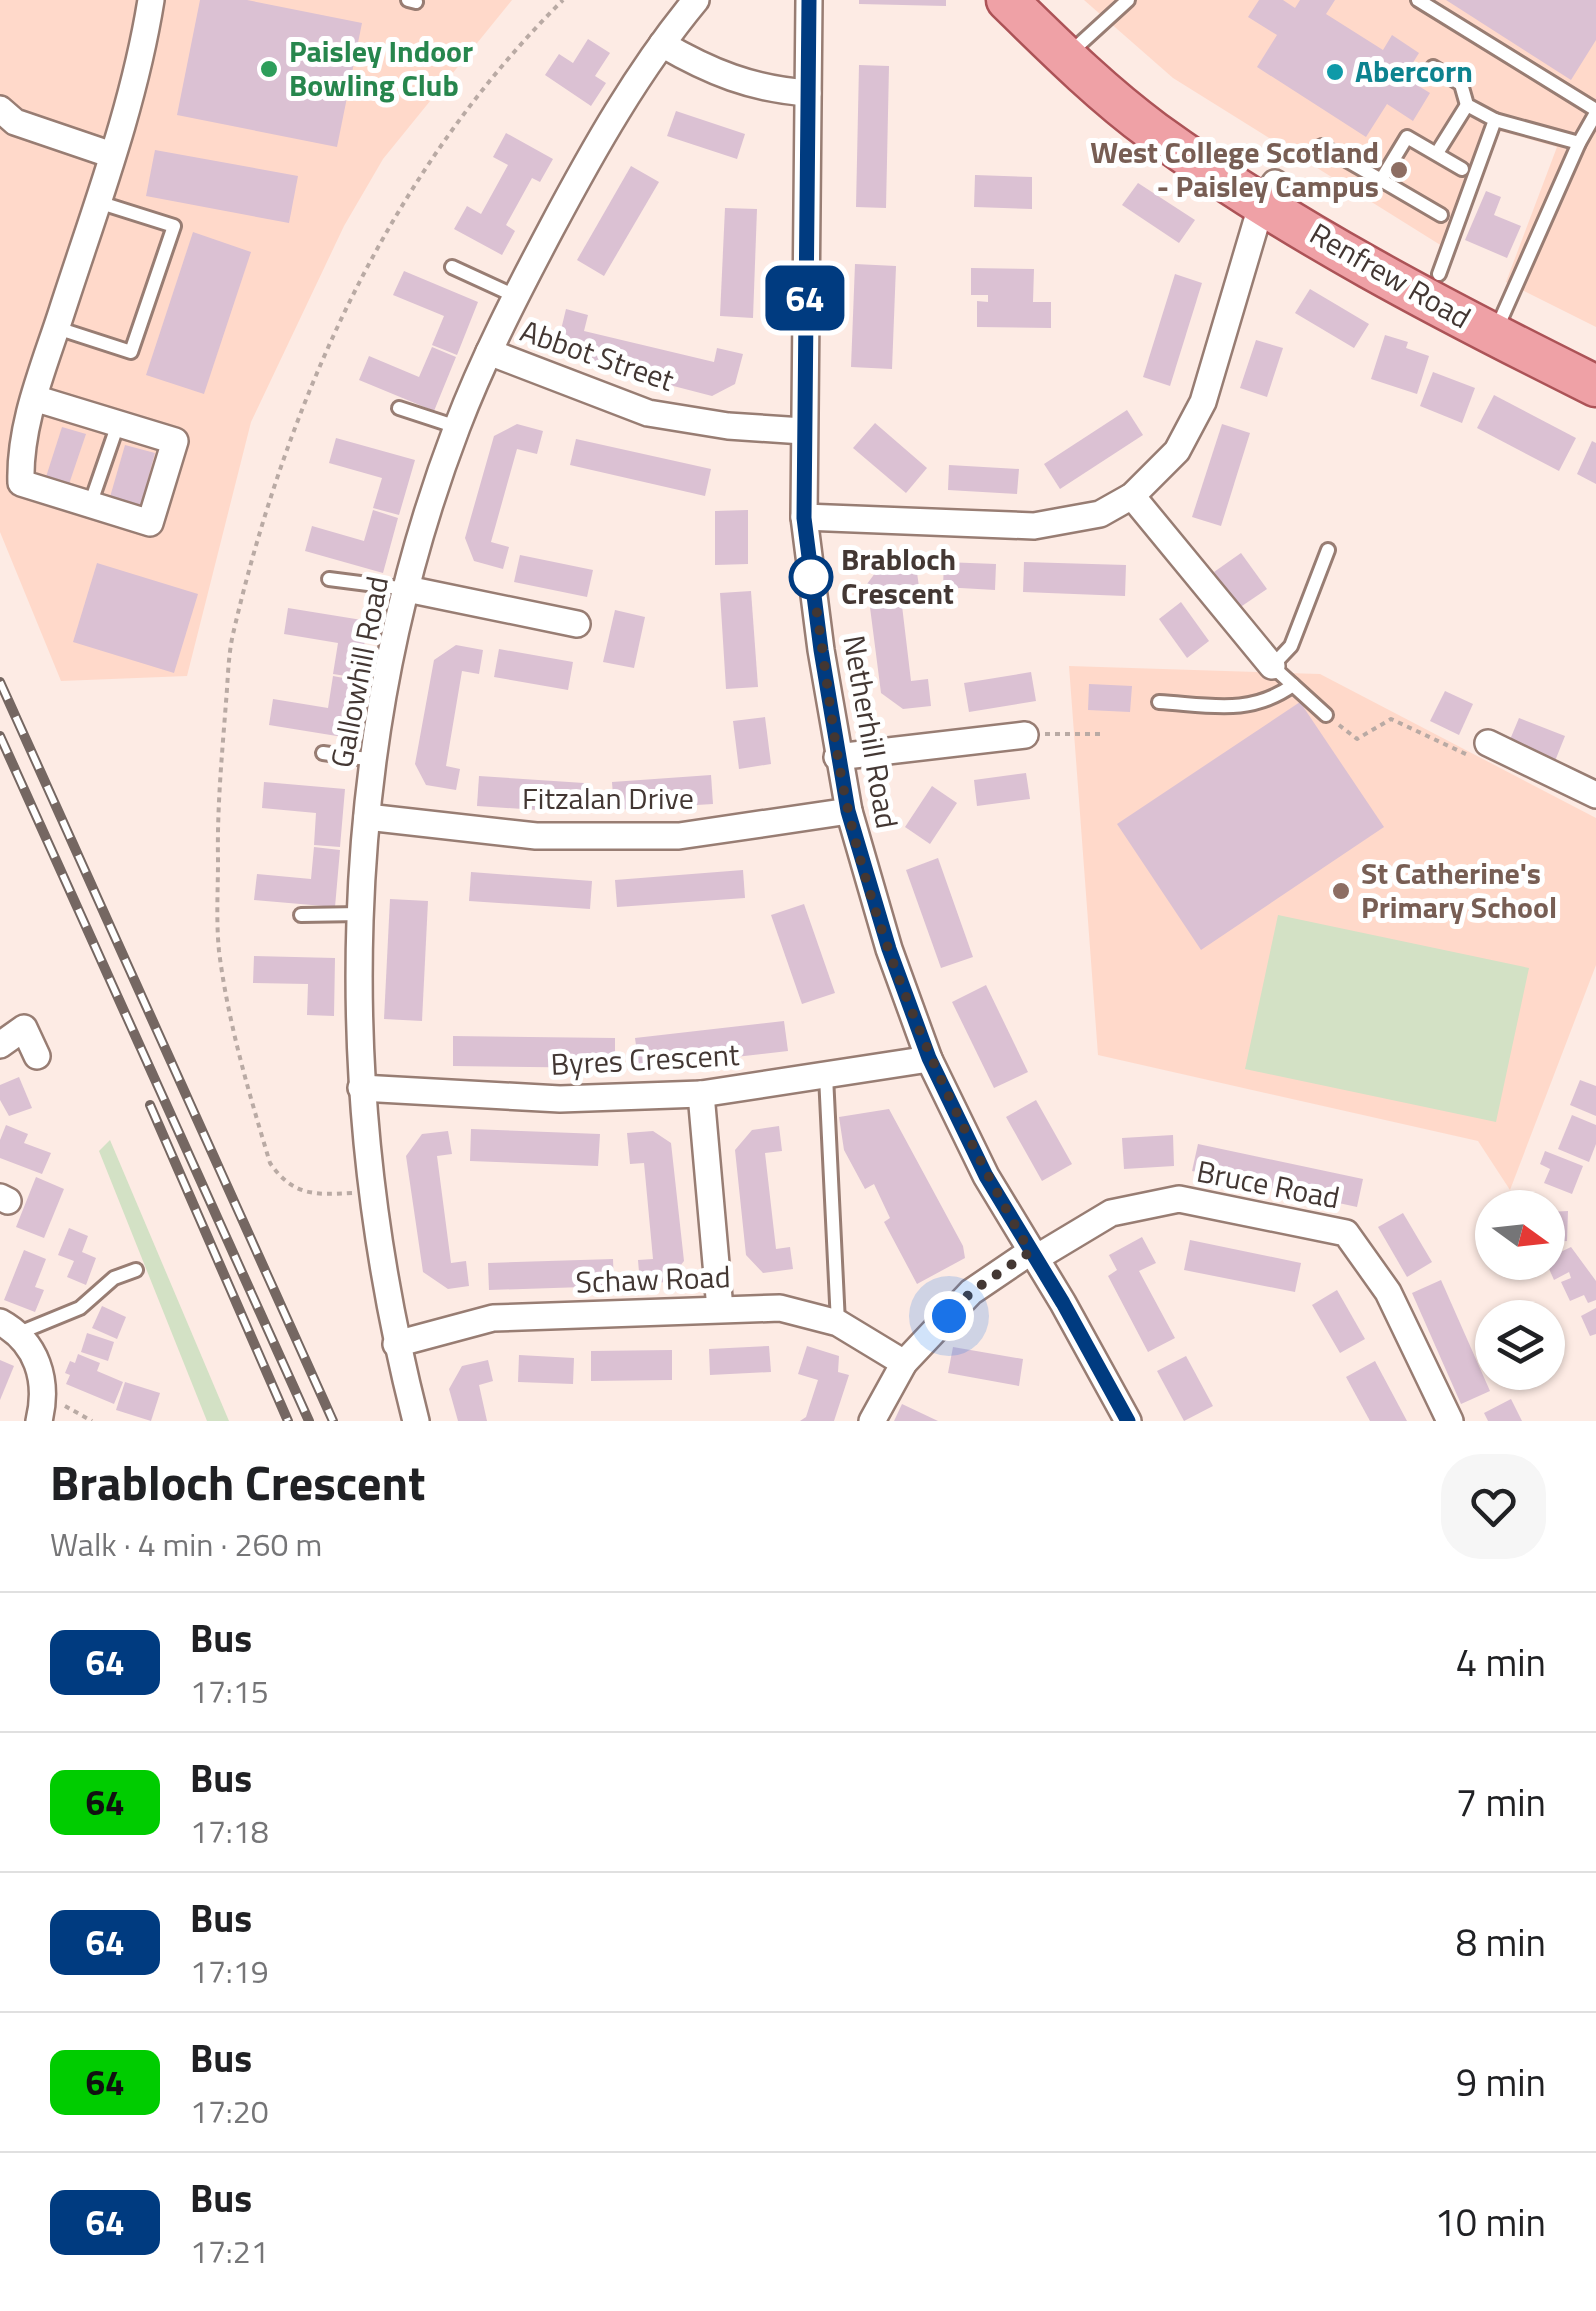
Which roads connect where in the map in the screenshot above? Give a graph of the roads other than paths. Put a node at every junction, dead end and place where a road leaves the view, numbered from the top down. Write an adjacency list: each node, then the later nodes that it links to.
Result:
1 (151, 0): 19 (street)
2 (696, 0): 8 (street, Gallowhill Road)
3 (809, 0): 11 (street, Netherhill Road)
4 (1007, 0): 9 (main road, Renfrew Road)
5 (1039, 0): 9 (main road, Renfrew Road)
6 (1128, 0): 9 (lane)
7 (1418, 0): 13 (lane)
8 (662, 44): 11 (street); 27 (street, Gallowhill Road)
9 (1073, 49): 22 (main road, Renfrew Road)
10 (1433, 67): 12 (lane)
11 (808, 93): 37 (street, Netherhill Road)
12 (1467, 106): 15 (lane); 18 (lane)
13 (1596, 112): 16 (lane)
14 (2, 116): 19 (street)
15 (1495, 120): 16 (lane); 26 (lane)
16 (1578, 143): 28 (lane)
17 (1322, 146): 21 (lane)
18 (1437, 153): 20 (lane); 21 (lane)
19 (112, 155): 23 (street)
20 (1462, 169)
21 (1382, 180): 24 (lane)
22 (1269, 193): 26 (main road, Renfrew Road); 28 (main road, Renfrew Road); 38 (street)
23 (98, 202): 29 (street); 29 (lane)
24 (1440, 215)
25 (452, 267): 27 (lane)
26 (1439, 274): 28 (main road, Renfrew Road)
27 (515, 296): 30 (street, Gallowhill Road)
28 (1499, 322): 31 (main road, Renfrew Road); 32 (main road, Renfrew Road)
29 (57, 328): 33 (street)
30 (489, 352): 36 (street, Gallowhill Road); 37 (street, Abbot Street)
31 (1596, 358)
32 (1596, 386)
33 (34, 398): 35 (street); 39 (street)
34 (399, 408): 36 (lane)
35 (118, 424): 39 (lane); 39 (street)
36 (457, 427): 43 (street, Gallowhill Road)
37 (803, 431): 40 (street, Netherhill Road)
38 (1132, 496): 40 (street); 45 (street)
39 (90, 505)
40 (804, 518): 52 (street, Netherhill Road)
41 (1328, 550): 45 (lane)
42 (328, 580): 43 (lane)
43 (406, 589): 44 (street); 53 (street, Gallowhill Road)
44 (577, 624)
45 (1272, 666): 46 (lane)
46 (1292, 685): 47 (lane); 48 (lane)
47 (1159, 702)
48 (1326, 715)
49 (1025, 735): 52 (street)
50 (1482, 751): 54 (street)
51 (323, 752): 53 (lane)
52 (838, 757): 55 (street, Netherhill Road)
53 (374, 760): 56 (street, Gallowhill Road)
54 (1596, 795)
55 (848, 811): 56 (street, Fitzalan Drive); 61 (street, Netherhill Road)
56 (367, 818): 57 (street, Gallowhill Road)
57 (360, 914): 58 (lane); 63 (street, Gallowhill Road)
58 (302, 915)
59 (0, 1045): 60 (street)
60 (37, 1056)
61 (929, 1058): 62 (street, Byres Crescent); 65 (street, Netherhill Road)
62 (826, 1076): 64 (street, Byres Crescent); 68 (lane)
63 (362, 1088): 64 (street, Byres Crescent); 70 (street, Gallowhill Road)
64 (701, 1094): 67 (street)
65 (1033, 1255): 71 (street, Bruce Road); 75 (street, Netherhill Road); 76 (street, Netherhill Road); 77 (street, Bruce Road)
66 (136, 1270): 69 (lane)
67 (720, 1308): 68 (street, Schaw Road); 70 (street, Schaw Road)
68 (838, 1323): 71 (street, Schaw Road)
69 (10, 1327): 72 (street)
70 (396, 1344): 73 (street, Gallowhill Road)
71 (904, 1362): 74 (street, Bruce Road)
72 (39, 1421)
73 (416, 1421)
74 (872, 1421)
75 (1112, 1421)
76 (1128, 1421)
77 (1450, 1421)

